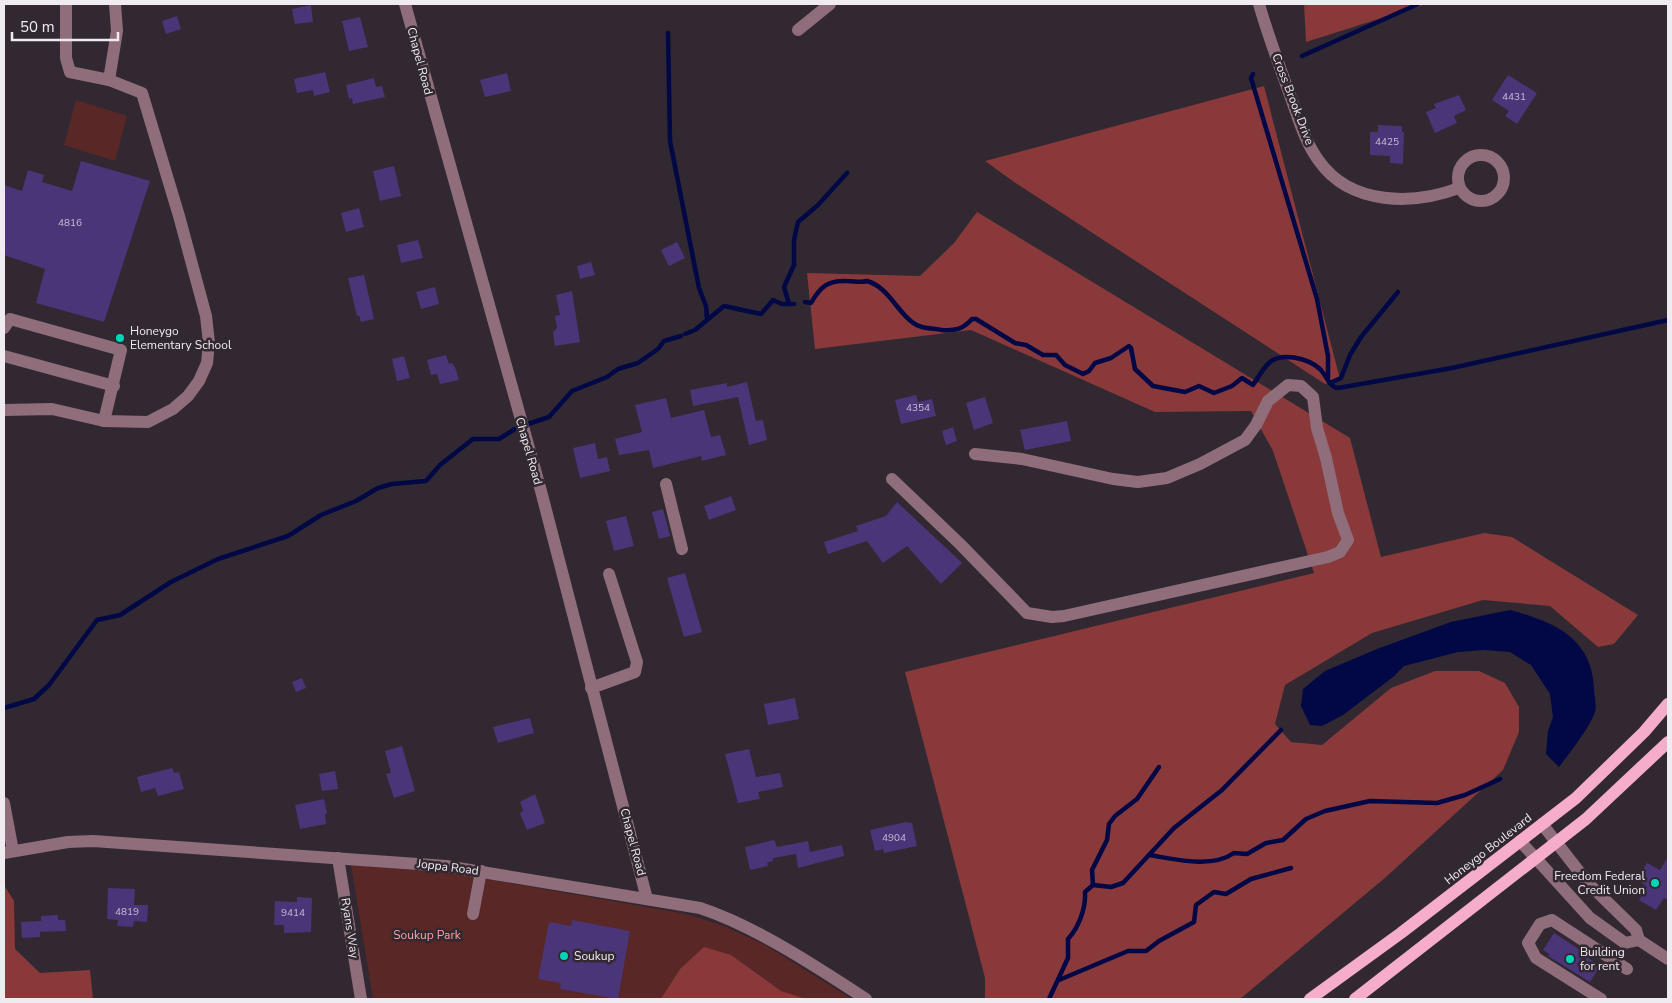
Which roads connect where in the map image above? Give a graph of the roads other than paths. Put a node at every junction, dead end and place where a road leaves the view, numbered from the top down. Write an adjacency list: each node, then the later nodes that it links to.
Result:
1 (66, 4): 7 (street)
2 (115, 4): 7 (street)
3 (405, 4): 19 (street, Chapel Road)
4 (830, 4): 6 (street)
5 (1259, 4): 8 (street, Cross Brook Drive)
6 (798, 30)
7 (109, 80): 13 (street)
8 (1459, 188)
9 (4, 328): 11 (street)
10 (4, 356): 11 (street)
11 (114, 386): 13 (street)
12 (4, 410): 13 (street)
13 (104, 420)
14 (975, 454): 15 (street)
15 (892, 479)
16 (666, 484): 17 (street)
17 (682, 549)
18 (609, 574): 19 (street)
19 (591, 688): 30 (street, Chapel Road)
20 (1668, 704): 23 (main road, Honeygo Boulevard)
21 (1668, 742): 25 (main road)
22 (4, 803): 26 (street)
23 (1542, 824): 24 (main road, Honeygo Boulevard); 25 (street)
24 (1520, 841): 28 (street); 37 (main road, Honeygo Boulevard)
25 (1556, 842): 28 (main road); 32 (street)
26 (8, 852): 27 (street, Joppa Road)
27 (338, 858): 29 (street, Joppa Road); 35 (street, Ryans Way)
28 (1535, 858): 32 (street); 38 (main road)
29 (481, 871): 30 (street, Joppa Road); 31 (street)
30 (647, 899): 36 (street, Joppa Road)
31 (473, 914)
32 (1639, 940): 33 (street)
33 (1668, 959)
34 (1627, 969): 39 (street)
35 (361, 999)
36 (866, 999)
37 (1310, 999)
38 (1355, 999)
39 (1601, 999)

